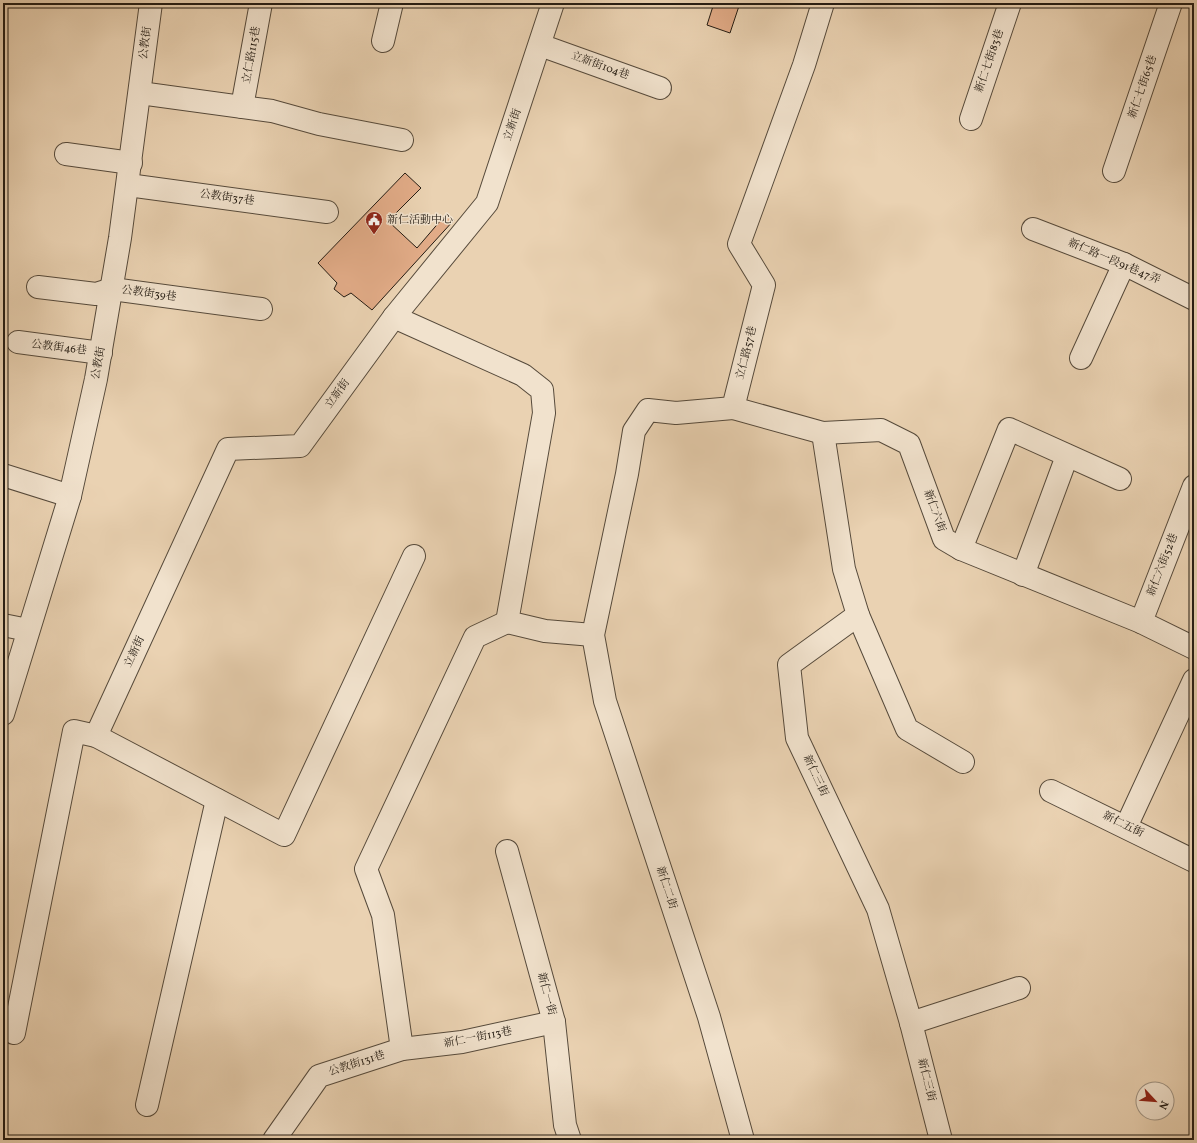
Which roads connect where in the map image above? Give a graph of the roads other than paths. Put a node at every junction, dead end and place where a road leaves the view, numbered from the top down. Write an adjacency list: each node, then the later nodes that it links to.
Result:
1 (151, 3): 11 (street, 公教街)
2 (261, 3): 12 (street, 立仁路115巷)
3 (392, 3): 8 (street)
4 (553, 3): 9 (street, 立新街)
5 (823, 3): 30 (street, 立仁路57巷)
6 (1010, 3): 13 (street, 新仁七街83巷)
7 (1171, 3): 17 (street, 新仁七街65巷)
8 (383, 41)
9 (540, 45): 10 (street, 立新街104巷); 26 (street, 立新街)
10 (660, 88)
11 (140, 92): 12 (street); 16 (street, 公教街)
12 (242, 107): 14 (street)
13 (971, 119)
14 (402, 140)
15 (66, 154): 16 (street)
16 (131, 163): 18 (street, 公教街)
17 (1114, 171)
18 (128, 185): 19 (street, 公教街37巷); 23 (street, 公教街)
19 (327, 212)
20 (1033, 228): 21 (street, 新仁路一段91巷47弄)
21 (1124, 264): 24 (street, 新仁路一段91巷47弄); 29 (street)
22 (38, 287): 23 (street, 公教街39巷)
23 (112, 289): 25 (street, 公教街39巷); 28 (street, 公教街)
24 (1194, 299)
25 (260, 309)
26 (394, 317): 41 (street); 49 (street, 立新街)
27 (18, 342): 28 (street, 公教街46巷)
28 (101, 353): 36 (street, 公教街)
29 (1081, 358)
30 (733, 408): 31 (street, 新仁六街); 45 (street)
31 (823, 434): 37 (street, 新仁六街); 40 (street)
32 (1067, 456): 34 (street); 37 (street); 39 (street)
33 (3, 475): 36 (street)
34 (1120, 479)
35 (1194, 486): 42 (street, 新仁六街52巷)
36 (70, 496): 44 (street, 公教街)
37 (962, 549): 39 (street, 新仁六街)
38 (414, 556): 52 (street)
39 (1023, 575): 42 (street, 新仁六街)
40 (858, 615): 50 (street); 58 (street, 新仁三街)
41 (508, 622): 45 (street); 60 (street)
42 (1141, 622): 46 (street, 新仁六街)
43 (3, 625): 44 (street)
44 (28, 630): 48 (street, 公教街)
45 (593, 635): 64 (street, 新仁二街)
46 (1194, 648)
47 (1194, 680): 53 (street)
48 (3, 714)
49 (96, 736): 52 (street); 59 (street)
50 (963, 762)
51 (1051, 791): 53 (street, 新仁五街)
52 (217, 800): 61 (street)
53 (1126, 827): 55 (street, 新仁五街)
54 (507, 851): 57 (street, 新仁一街)
55 (1194, 861)
56 (1019, 988): 58 (street)
57 (554, 1022): 60 (street, 新仁一街113巷); 63 (street, 新仁一街)
58 (911, 1023): 65 (street, 新仁三街)
59 (14, 1033)
60 (402, 1049): 62 (street, 公教街131巷)
61 (147, 1105)
62 (274, 1140)
63 (570, 1140)
64 (743, 1140)
65 (941, 1140)

